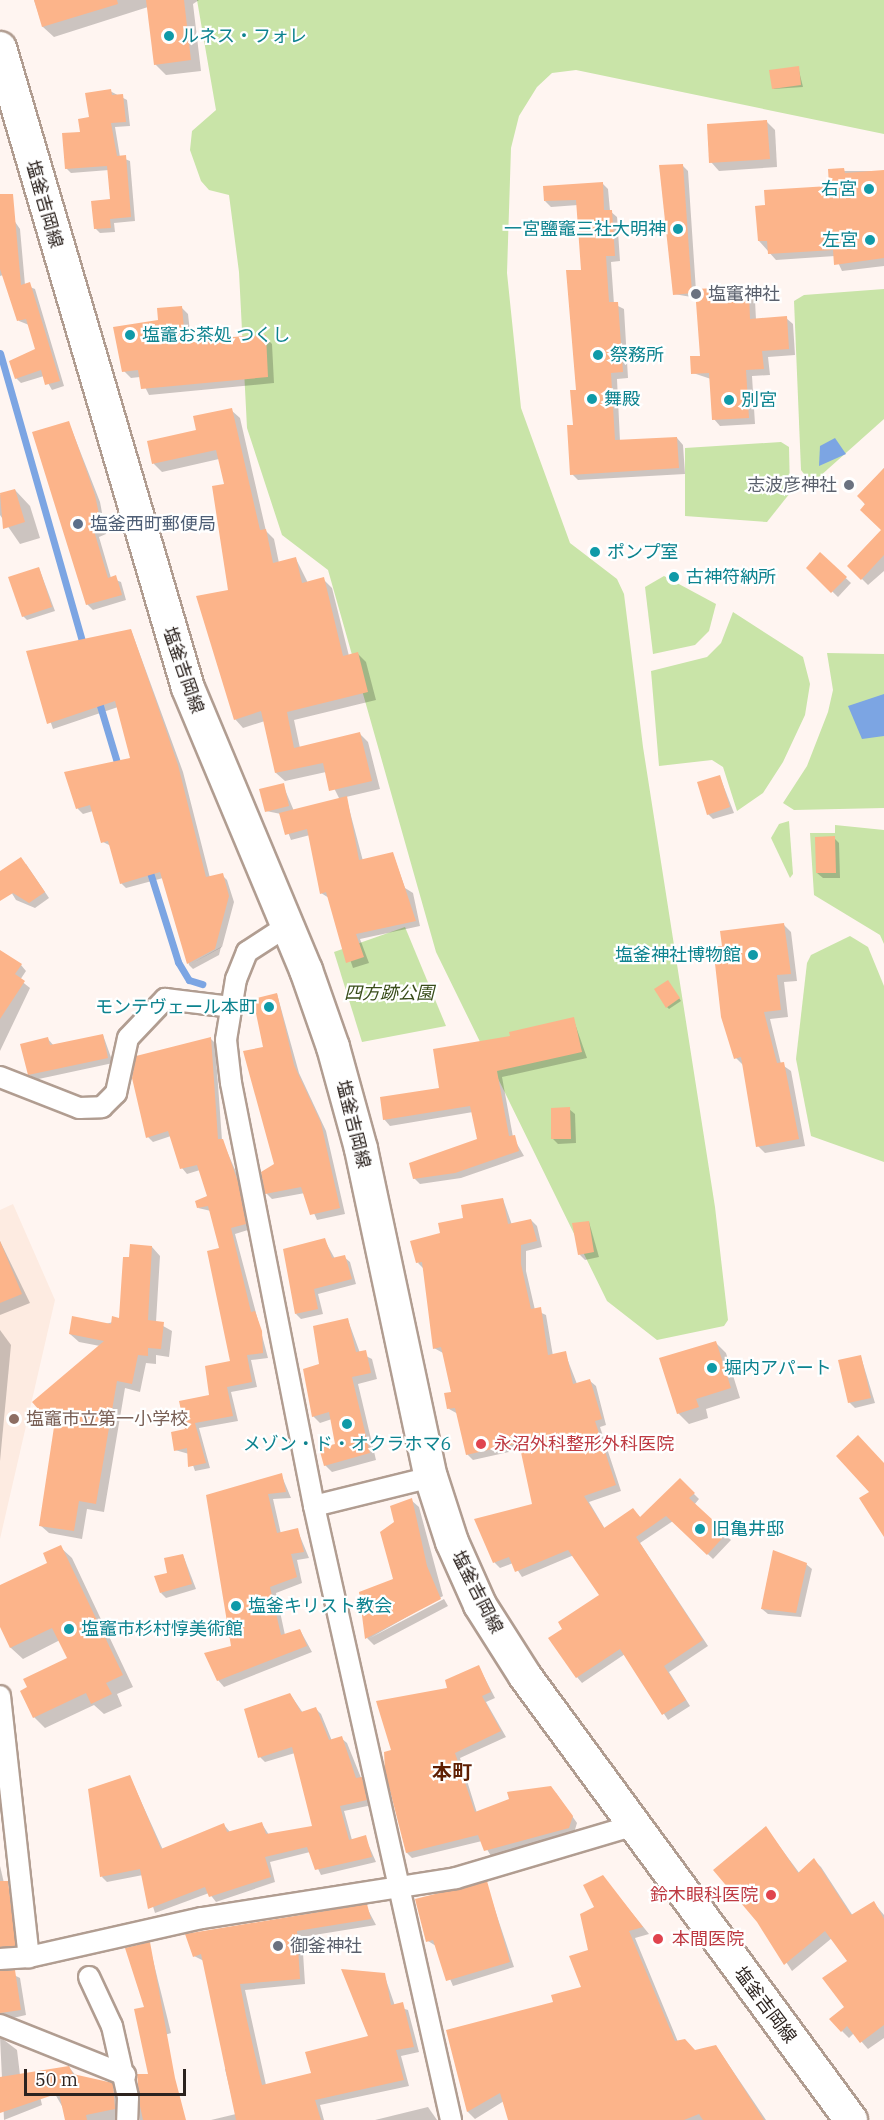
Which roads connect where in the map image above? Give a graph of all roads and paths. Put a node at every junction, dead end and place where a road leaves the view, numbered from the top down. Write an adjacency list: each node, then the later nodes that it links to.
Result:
1 (0, 48): 2 (main road, 塩釜吉岡線)
2 (287, 926): 3 (street); 5 (main road, 塩釜吉岡線)
3 (231, 1007): 4 (street); 6 (street)
4 (0, 1077)
5 (431, 1477): 6 (street); 8 (main road, 塩釜吉岡線)
6 (314, 1506): 9 (street)
7 (0, 1695): 10 (street)
8 (632, 1826): 9 (street); 17 (main road, 塩釜吉岡線)
9 (397, 1887): 10 (street); 16 (street)
10 (29, 1957): 11 (street)
11 (0, 1959)
12 (89, 1977): 14 (street)
13 (0, 2025): 14 (street)
14 (125, 2075): 15 (street)
15 (127, 2120)
16 (451, 2120)
17 (851, 2120)

